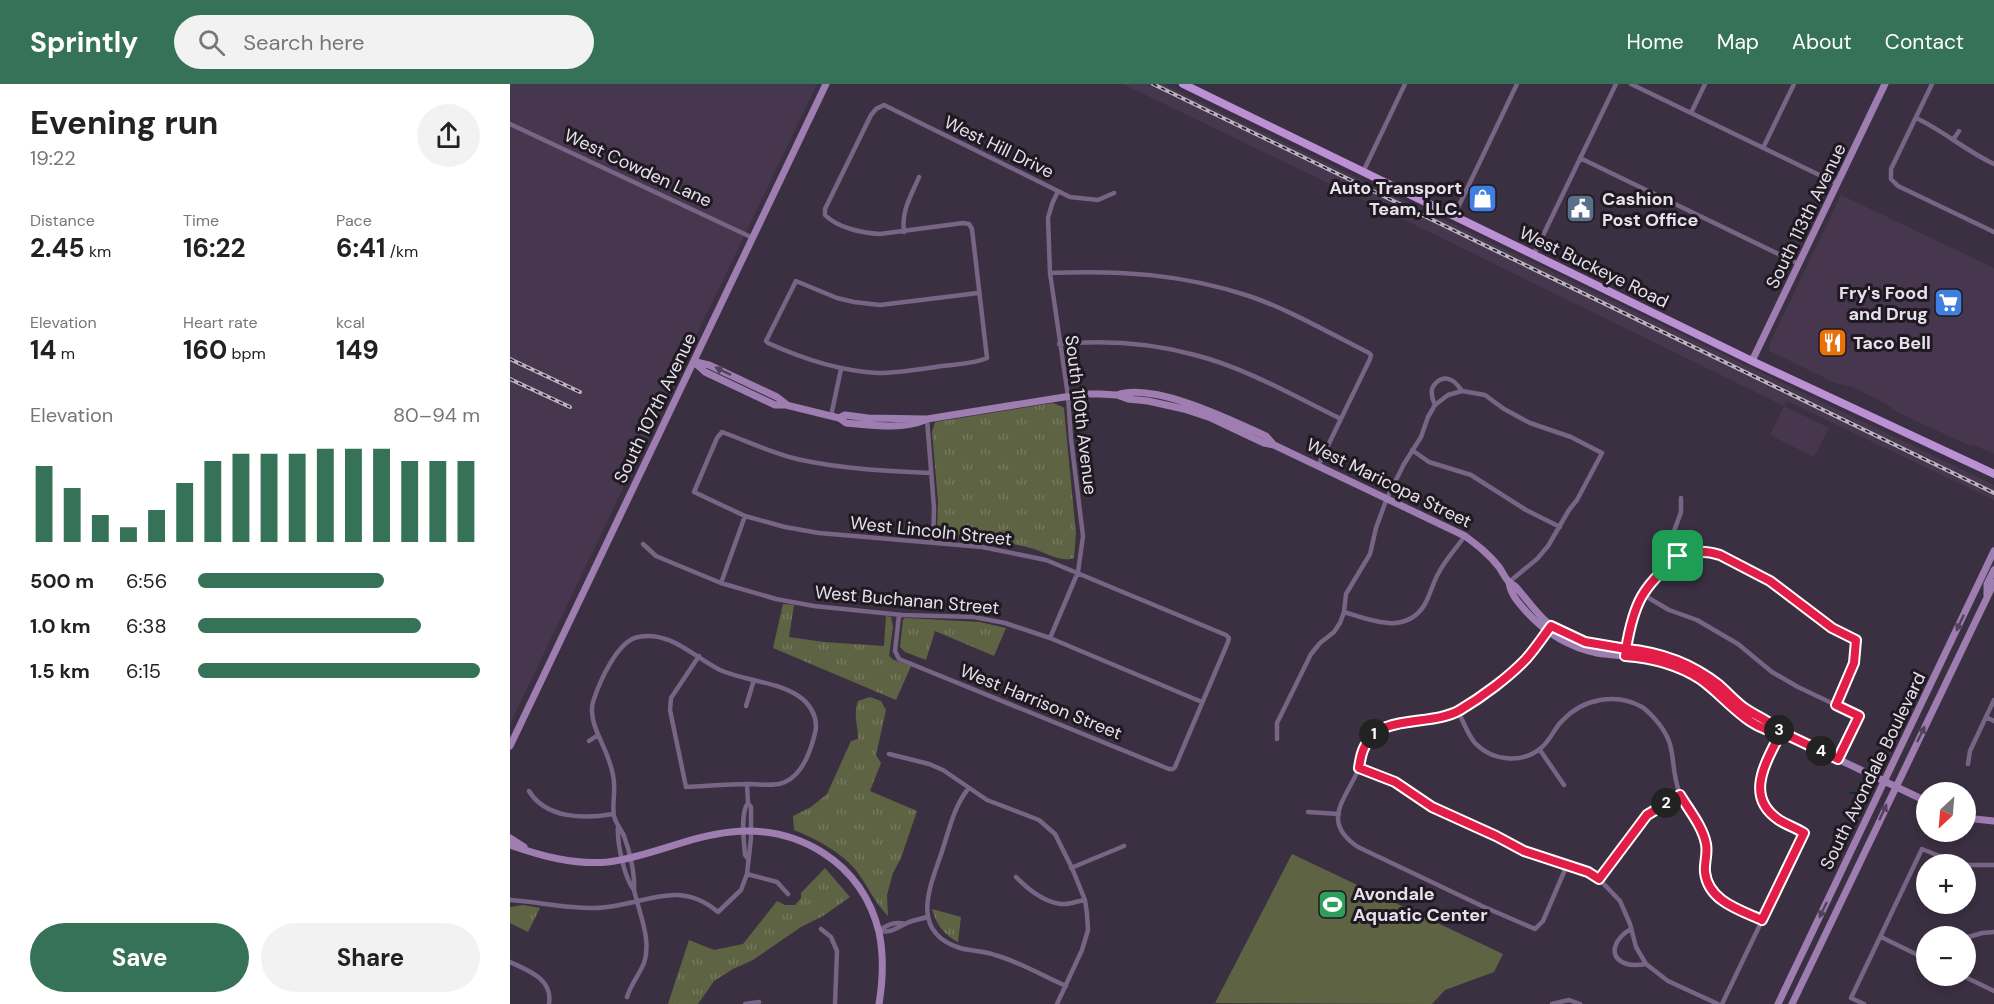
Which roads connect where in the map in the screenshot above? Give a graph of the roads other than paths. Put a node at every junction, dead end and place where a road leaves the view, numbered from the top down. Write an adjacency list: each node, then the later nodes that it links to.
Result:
1 (826, 84): 27 (street, South 107th Avenue)
2 (1184, 84): 19 (main road, West Buckeye Road)
3 (1405, 84): 19 (street)
4 (1517, 84): 24 (street)
5 (1616, 84): 17 (street)
6 (1631, 84): 11 (street)
7 (1705, 84): 11 (street)
8 (1794, 84): 16 (street)
9 (1886, 84): 21 (street, South 113th Avenue)
10 (1932, 84): 12 (street)
11 (1691, 113): 16 (street)
12 (1916, 118): 15 (street); 26 (street)
13 (510, 123): 27 (street, West Cowden Lane)
14 (1959, 131): 15 (street)
15 (1953, 140): 18 (street)
16 (1763, 148): 21 (street)
17 (1580, 158): 28 (street); 29 (street)
18 (1994, 164)
19 (1363, 172): 24 (main road, West Buckeye Road)
20 (919, 177): 25 (street)
21 (1838, 184): 29 (street, South 113th Avenue)
22 (1058, 191): 23 (street, West Hill Drive); 25 (street, West Hill Drive); 30 (street, South 110th Avenue)
23 (1114, 193)
24 (1454, 216): 28 (main road, West Buckeye Road)
25 (904, 232): 31 (street)
26 (1994, 232)
27 (753, 238): 34 (street, South 107th Avenue)
28 (1534, 254): 33 (main road, West Buckeye Road)
29 (1799, 264): 33 (street, South 113th Avenue)
30 (1050, 273): 32 (street, South 110th Avenue); 41 (street)
31 (978, 293): 35 (street); 35 (street)
32 (1059, 344): 37 (street, South 110th Avenue); 41 (street)
33 (1752, 361): 45 (main road, West Buckeye Road)
34 (694, 362): 39 (street, West Maricopa Street); 80 (street, South 107th Avenue)
35 (841, 369): 39 (street)
36 (1462, 390): 38 (street); 38 (street); 49 (street)
37 (1068, 396): 40 (street, West Maricopa Street); 43 (street, West Maricopa Street); 56 (street, South 110th Avenue)
38 (1435, 405): 42 (street)
39 (831, 417): 40 (street, West Maricopa Street)
40 (927, 419): 44 (street)
41 (1341, 419): 43 (street)
42 (1412, 450): 46 (street); 49 (street)
43 (1318, 466): 46 (street, West Maricopa Street)
44 (931, 473): 48 (street, West Lincoln Street); 51 (street)
45 (1994, 474)
46 (1387, 498): 50 (street, West Maricopa Street); 62 (street)
47 (1681, 498): 54 (street)
48 (745, 516): 51 (street, West Lincoln Street); 58 (street)
49 (1560, 527): 57 (street)
50 (1465, 536): 57 (street, West Maricopa Street); 62 (street)
51 (933, 543): 56 (street, West Lincoln Street)
52 (643, 544): 58 (street, West Buchanan Street)
53 (1993, 555): 86 (street, South Avondale Boulevard, one-way to 86)
54 (1678, 556): 60 (street); 71 (street)
55 (1994, 570): 61 (street)
56 (1078, 572): 65 (street, South 110th Avenue); 70 (street, West Lincoln Street)
57 (1509, 582): 64 (street, West Maricopa Street)
58 (721, 583): 63 (street, West Buchanan Street)
59 (1994, 583): 61 (street, South Avondale Boulevard)
60 (1642, 594): 66 (street); 71 (street)
61 (1987, 597): 89 (street, South Avondale Boulevard, one-way to 61)
62 (1344, 612): 78 (street)
63 (898, 615): 65 (street, West Buchanan Street); 70 (street, West Harrison Street)
64 (1549, 628): 66 (street, West Maricopa Street); 73 (street)
65 (1050, 638): 70 (street, West Buchanan Street)
66 (1625, 652): 76 (street, West Maricopa Street)
67 (699, 656): 68 (street); 77 (street); 87 (street)
68 (754, 680): 72 (street); 87 (street)
69 (1994, 700): 74 (street)
70 (1202, 702)
71 (1836, 705): 83 (street)
72 (746, 706)
73 (1458, 711): 81 (street); 85 (street)
74 (1986, 717): 75 (street); 84 (street)
75 (1994, 721)
76 (1781, 732): 83 (street, West Maricopa Street); 120 (street)
77 (598, 735): 79 (street); 95 (street)
78 (1277, 739)
79 (589, 741)
80 (510, 746)
81 (1540, 750): 88 (street); 92 (street)
82 (889, 754): 90 (street)
83 (1838, 759): 86 (street, West Maricopa Street)
84 (1968, 764)
85 (1359, 768): 96 (street); 108 (street)
86 (1885, 781): 89 (street, West Maricopa Street); 143 (street, South Avondale Boulevard, one-way to 143)
87 (747, 784): 99 (street)
88 (1564, 785)
89 (1895, 786): 93 (street, West Maricopa Street); 144 (street, South Avondale Boulevard, one-way to 89)
90 (968, 789): 111 (street); 119 (street)
91 (529, 791): 95 (street)
92 (1680, 795): 114 (street); 120 (street)
93 (1916, 796)
94 (1308, 812): 96 (street)
95 (614, 814): 106 (street)
96 (1339, 814): 108 (street)
97 (1976, 819): 98 (street)
98 (1994, 821)
99 (747, 831): 106 (street); 112 (street); 123 (street)
100 (510, 838): 103 (street)
101 (510, 845): 103 (street)
102 (1124, 846): 111 (street)
103 (531, 851): 106 (street)
104 (1920, 854): 105 (street)
105 (1934, 854)
106 (626, 858): 118 (street)
107 (1916, 862): 126 (street)
108 (1567, 865): 114 (street)
109 (1994, 865): 110 (street)
110 (1976, 866)
111 (1071, 868): 117 (street)
112 (747, 874): 115 (street); 118 (street)
113 (1016, 877): 117 (street)
114 (1599, 879): 122 (street)
115 (788, 894)
116 (510, 900): 118 (street)
117 (1084, 900): 131 (street)
118 (637, 901): 133 (street)
119 (927, 914): 123 (street); 131 (street)
120 (1762, 920): 142 (street)
121 (821, 929): 137 (street)
122 (1631, 929): 129 (street); 129 (street)
123 (879, 931): 138 (street)
124 (1994, 932): 125 (street)
125 (1976, 935)
126 (1881, 937): 127 (street); 145 (street)
127 (1916, 953)
128 (510, 962): 135 (street)
129 (1647, 964): 142 (street)
130 (1976, 982): 132 (street)
131 (1066, 986): 139 (street)
132 (1994, 991)
133 (627, 997)
134 (759, 1002): 136 (street)
135 (549, 1004)
136 (745, 1004)
137 (835, 1004)
138 (879, 1004)
139 (1057, 1004)
140 (1552, 1004): 141 (street)
141 (1581, 1004)
142 (1720, 1004)
143 (1778, 1004)
144 (1792, 1004)
145 (1864, 1004)

